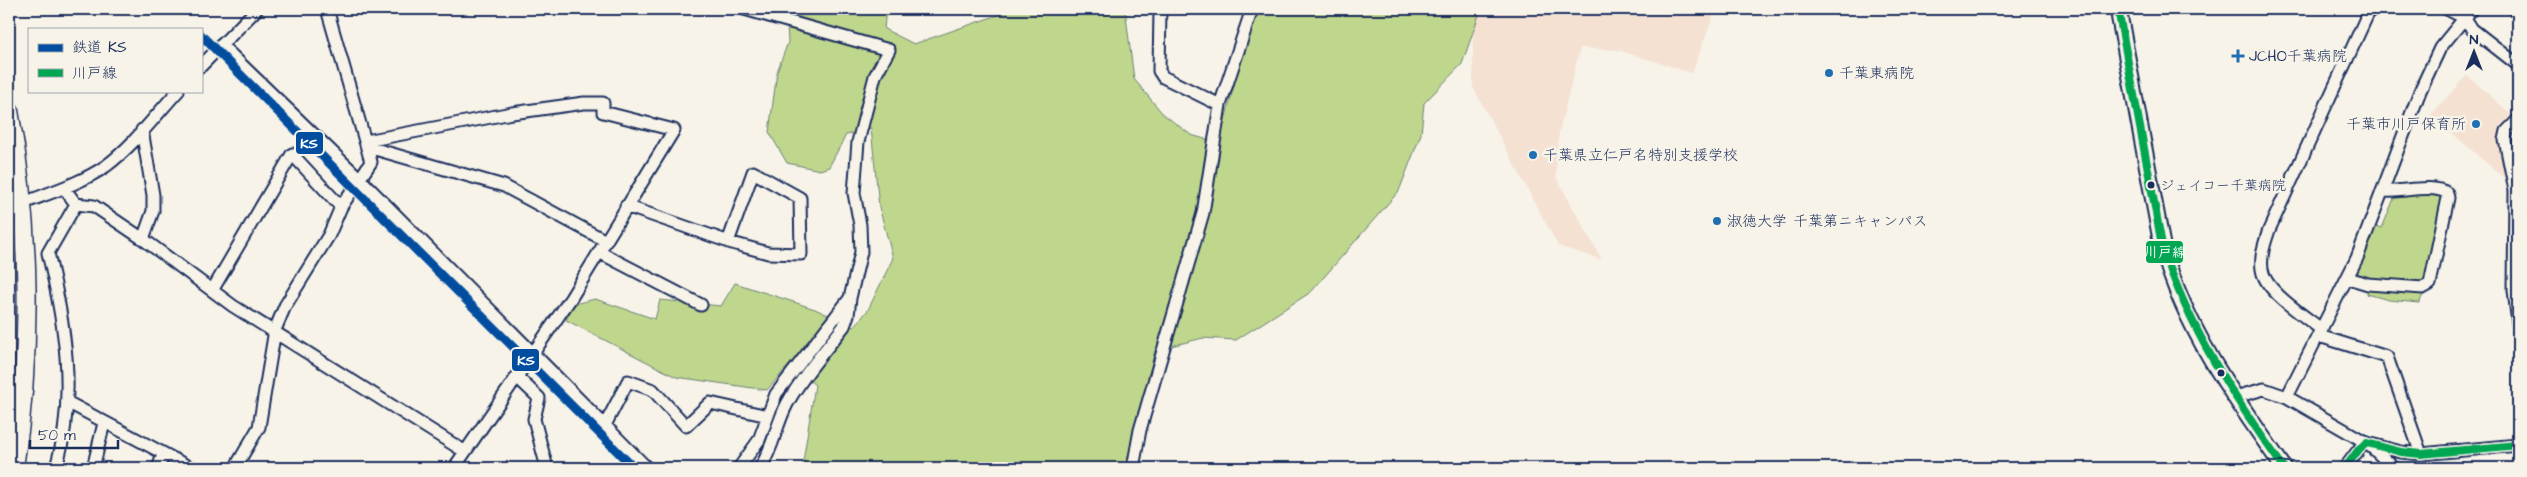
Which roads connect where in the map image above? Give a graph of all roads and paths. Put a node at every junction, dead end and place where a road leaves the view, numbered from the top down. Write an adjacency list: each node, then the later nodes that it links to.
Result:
1 (257, 9): 12 (street)
2 (327, 9): 20 (street)
3 (744, 9): 34 (street)
4 (1160, 9): 16 (street)
5 (1252, 9): 16 (street)
6 (2118, 9): 41 (main road)
7 (2370, 9): 38 (street)
8 (2447, 9): 10 (street)
9 (2514, 9): 11 (street)
10 (2468, 13): 14 (street); 23 (street)
11 (2518, 13)
12 (219, 47): 13 (street); 21 (street)
13 (204, 63)
14 (2518, 66)
15 (177, 92): 19 (street)
16 (1220, 104): 64 (street)
17 (9, 111): 26 (highway)
18 (2518, 120): 36 (street)
19 (142, 130): 22 (street); 28 (street)
20 (367, 144): 21 (street); 25 (street); 29 (street)
21 (361, 180): 27 (street); 39 (street)
22 (64, 188): 24 (street); 26 (street)
23 (2382, 191): 32 (street); 32 (street)
24 (76, 204): 28 (street); 43 (street)
25 (626, 206): 29 (street); 30 (street)
26 (15, 207): 53 (highway)
27 (341, 208): 33 (street); 37 (street)
28 (143, 239): 33 (street)
29 (606, 241): 31 (street)
30 (728, 242): 30 (street)
31 (599, 252): 35 (street); 39 (street)
32 (2348, 278): 38 (street)
33 (213, 290): 37 (street)
34 (850, 298): 44 (street); 63 (street)
35 (701, 305)
36 (2518, 324)
37 (275, 330): 49 (street); 58 (street)
38 (2320, 333): 42 (street); 50 (street)
39 (533, 355): 40 (street); 46 (street)
40 (518, 374): 49 (street); 60 (street)
41 (2235, 397): 42 (street); 65 (main road)
42 (2288, 397): 47 (street)
43 (67, 402): 45 (street); 54 (street)
44 (768, 416): 46 (street); 62 (street)
45 (104, 422): 51 (street); 55 (street)
46 (604, 427): 61 (street)
47 (2367, 443): 50 (street); 52 (street); 66 (street)
48 (2518, 445): 50 (street)
49 (464, 450): 59 (street)
50 (2421, 454)
51 (163, 455): 56 (street); 57 (street)
52 (2347, 465)
53 (14, 468)
54 (56, 468)
55 (93, 468)
56 (158, 468)
57 (191, 468)
58 (235, 468)
59 (454, 468)
60 (547, 468)
61 (647, 468)
62 (739, 468)
63 (760, 468)
64 (1133, 468)
65 (2284, 468)
66 (2394, 468)

